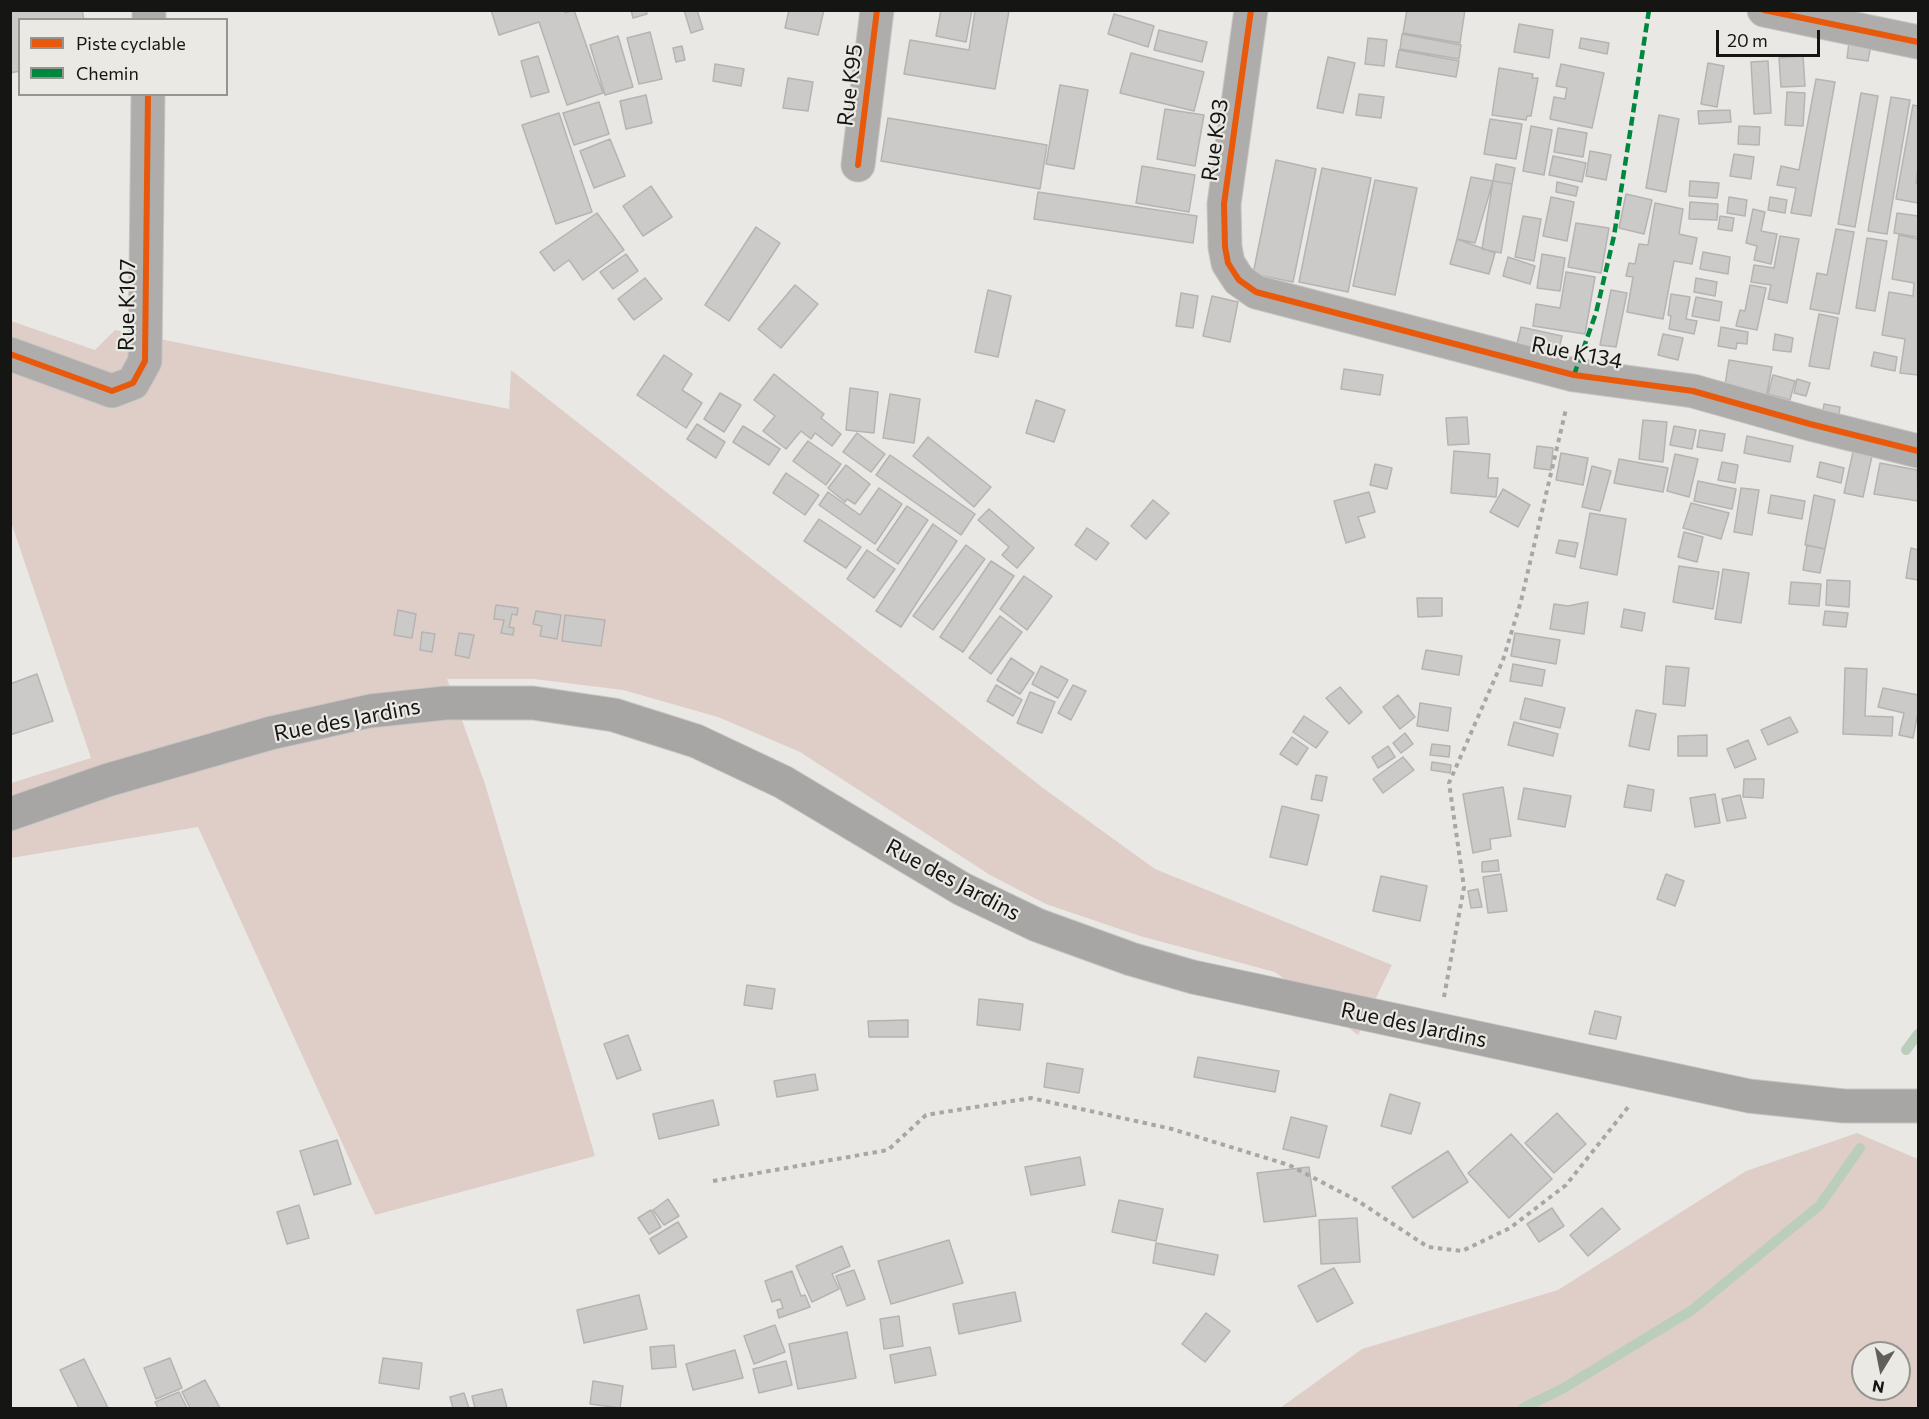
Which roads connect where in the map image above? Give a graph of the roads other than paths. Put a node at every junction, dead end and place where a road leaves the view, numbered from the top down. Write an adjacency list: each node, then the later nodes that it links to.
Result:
1 (877, 10): 6 (street, Rue K95)
2 (1251, 10): 7 (street, Rue K93)
3 (1764, 10): 4 (street)
4 (1918, 42)
5 (148, 96): 8 (street, Rue K107)
6 (858, 165)
7 (1235, 274): 9 (street, Rue K134)
8 (10, 354)
9 (1918, 451)
10 (10, 814): 11 (main road, Rue des Jardins)
11 (1918, 1106)

